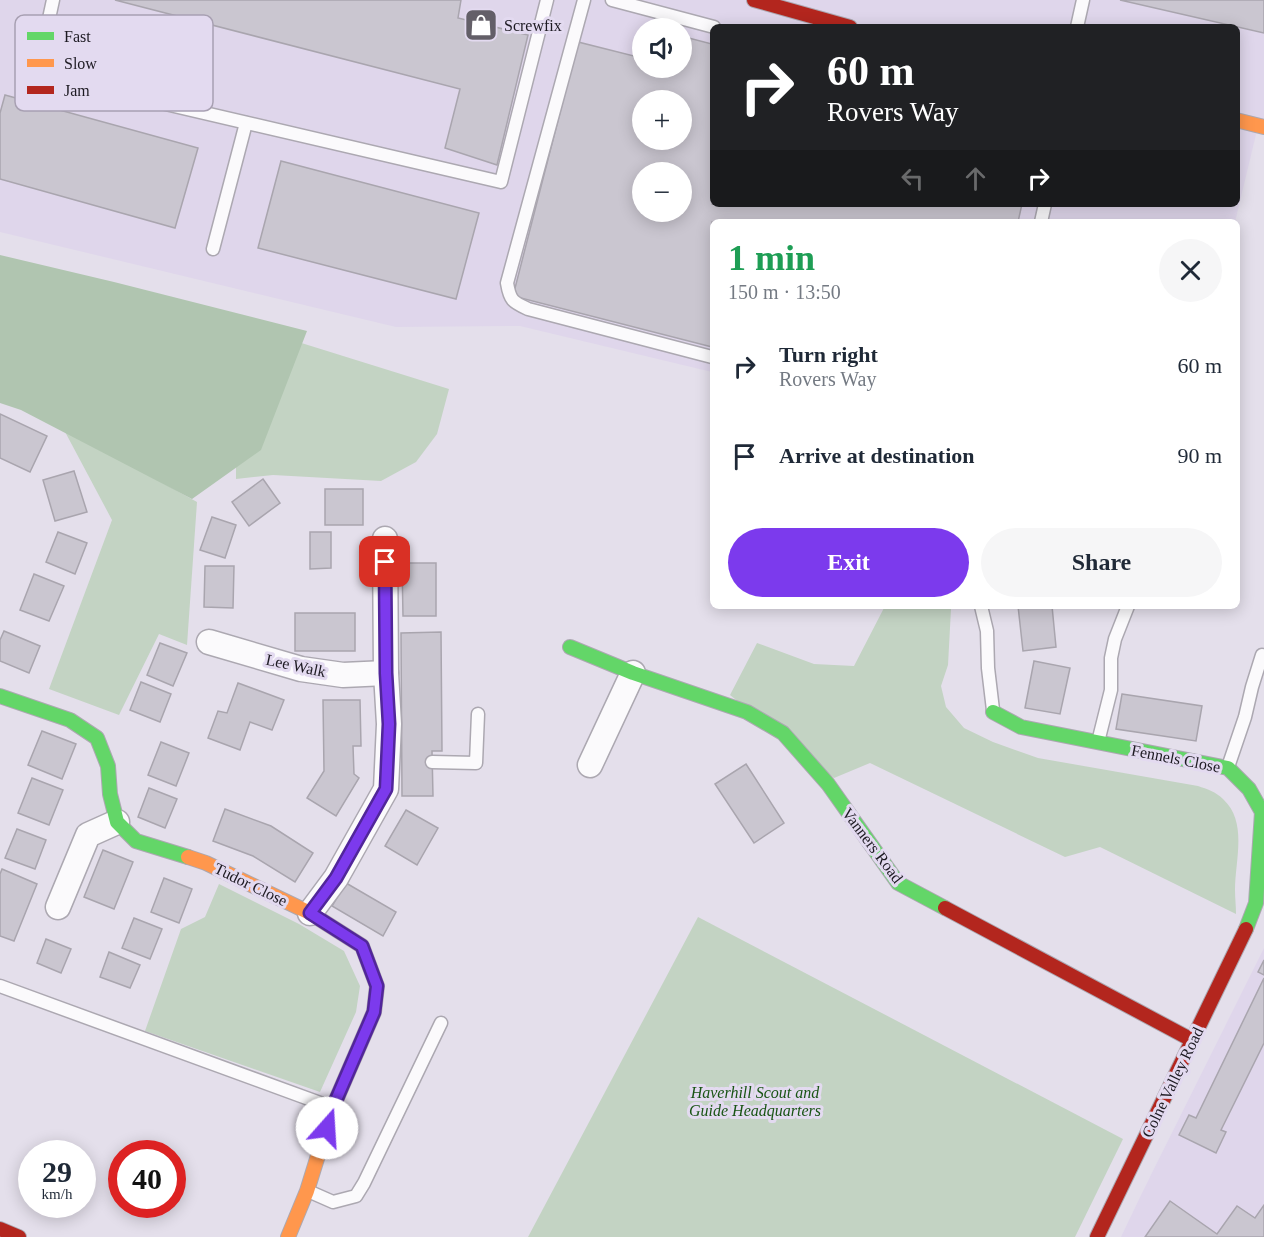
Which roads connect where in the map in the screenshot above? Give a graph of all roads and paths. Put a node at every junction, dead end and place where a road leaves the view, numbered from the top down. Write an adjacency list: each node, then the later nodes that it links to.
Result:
1 (52, 0): 7 (lane)
2 (547, 0): 13 (lane)
3 (584, 0): 16 (lane)
4 (612, 0): 10 (lane)
5 (754, 0): 8 (street)
6 (1083, 0): 9 (lane)
7 (49, 15)
8 (842, 24)
9 (1078, 24)
10 (710, 26)
11 (195, 111): 13 (lane)
12 (1240, 121): 14 (street)
13 (246, 123): 15 (lane)
14 (1264, 127)
15 (213, 249)
16 (710, 356)
17 (385, 539): 23 (street)
18 (982, 609): 26 (lane)
19 (1127, 609): 28 (lane)
20 (209, 642): 23 (street, Lee Walk)
21 (570, 647): 24 (street, Vanners Road)
22 (1262, 655): 31 (lane)
23 (386, 673): 36 (street)
24 (633, 673): 30 (street); 40 (street, Vanners Road)
25 (0, 696): 32 (street)
26 (993, 712): 28 (street, Fennels Close)
27 (478, 714): 29 (lane)
28 (1098, 743): 31 (street, Fennels Close)
29 (432, 762)
30 (590, 765)
31 (1228, 768): 34 (street, Fennels Close)
32 (117, 822): 35 (street); 36 (street, Tudor Close)
33 (1264, 891): 34 (lane)
34 (1257, 903): 37 (street, Fennels Close)
35 (58, 907)
36 (310, 913): 41 (street, Tudor Close)
37 (1247, 927): 40 (street, Colne Valley Road)
38 (0, 986): 41 (lane)
39 (441, 1023): 42 (lane)
40 (1192, 1040): 46 (street, Colne Valley Road)
41 (333, 1107): 42 (street, Tudor Close)
42 (307, 1191): 45 (street, Tudor Close)
43 (0, 1229): 44 (street)
44 (19, 1237)
45 (288, 1237)
46 (1097, 1237)

